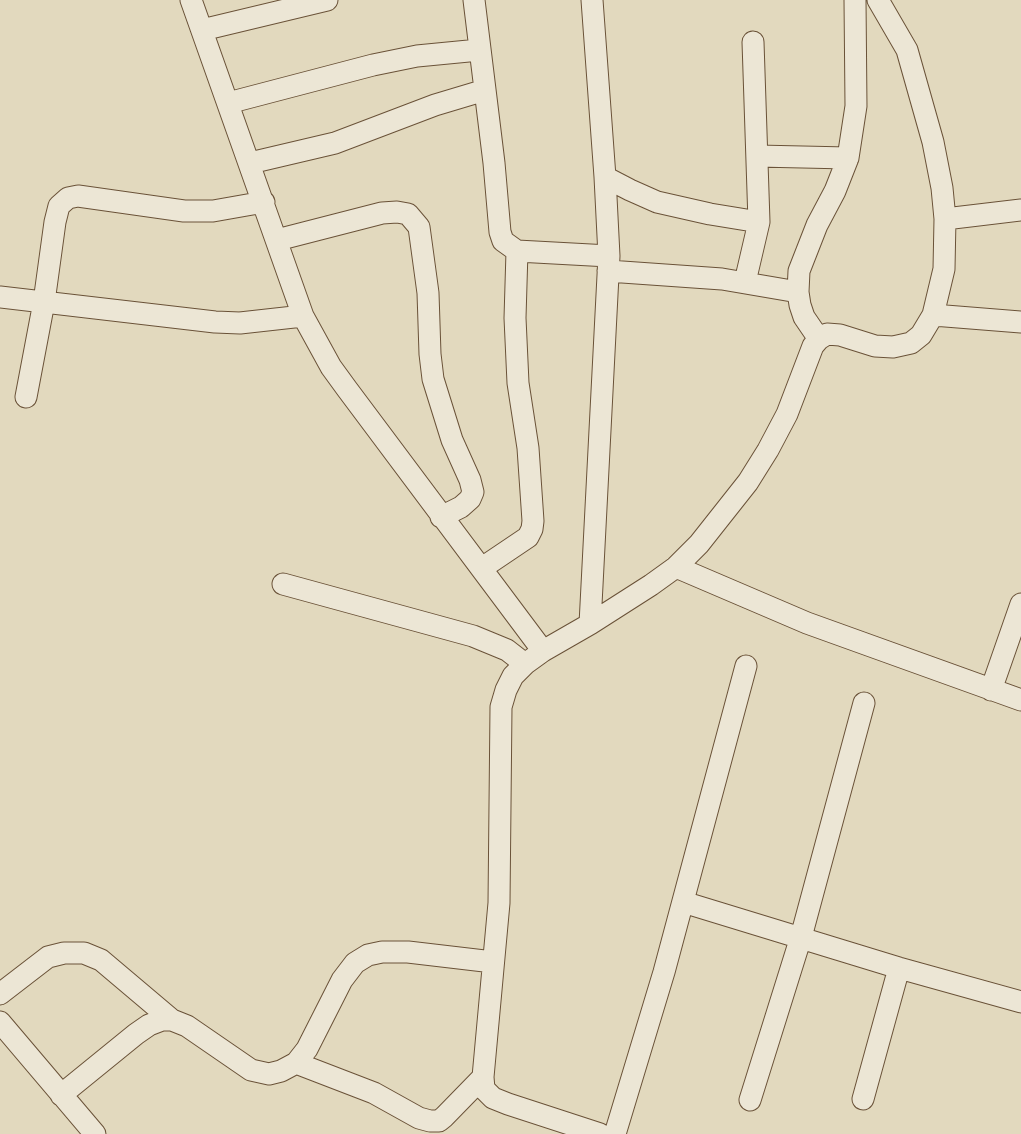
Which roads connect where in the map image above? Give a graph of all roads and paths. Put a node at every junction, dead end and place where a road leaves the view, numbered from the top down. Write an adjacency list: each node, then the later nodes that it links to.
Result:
1 (191, 0): 7 (street)
2 (327, 0): 7 (street)
3 (474, 0): 9 (street)
4 (592, 0): 15 (street)
5 (855, 0): 13 (street)
6 (878, 0): 18 (street)
7 (202, 30): 11 (street)
8 (753, 42): 12 (street)
9 (479, 50): 10 (street); 11 (street)
10 (484, 90): 14 (street); 21 (street)
11 (228, 103): 14 (street)
12 (757, 156): 13 (street); 19 (street)
13 (848, 159): 24 (street)
14 (249, 163): 16 (street)
15 (605, 177): 19 (street); 22 (street)
16 (264, 202): 20 (street); 26 (street)
17 (1021, 210): 18 (street)
18 (945, 219): 27 (street)
19 (759, 222): 23 (street)
20 (277, 240): 28 (street); 32 (street)
21 (517, 251): 22 (street); 34 (street)
22 (609, 263): 23 (street); 37 (street)
23 (745, 282): 24 (street)
24 (798, 292): 30 (street)
25 (0, 297): 26 (street)
26 (44, 302): 28 (street); 31 (street)
27 (933, 315): 29 (street); 30 (street)
28 (303, 316): 32 (street)
29 (1021, 322)
30 (819, 339): 33 (street)
31 (26, 397)
32 (441, 517): 34 (street)
33 (676, 567): 37 (street); 41 (street)
34 (482, 568): 38 (street)
35 (283, 584): 39 (street)
36 (1021, 604): 41 (street)
37 (590, 624): 38 (street)
38 (543, 651): 39 (street)
39 (525, 664): 46 (street)
40 (746, 666): 44 (street)
41 (991, 690): 42 (street)
42 (1021, 700)
43 (864, 703): 45 (street)
44 (683, 902): 45 (street); 60 (street)
45 (801, 937): 47 (street); 56 (street)
46 (493, 962): 52 (street); 53 (street)
47 (899, 968): 49 (street); 55 (street)
48 (0, 994): 50 (street)
49 (1021, 1002)
50 (172, 1020): 52 (street); 54 (street)
51 (0, 1022): 54 (street)
52 (296, 1063): 57 (street)
53 (483, 1077): 57 (street); 59 (street)
54 (61, 1095): 58 (street)
55 (863, 1099)
56 (750, 1100)
57 (437, 1127)
58 (95, 1134)
59 (600, 1134)
60 (615, 1134)

